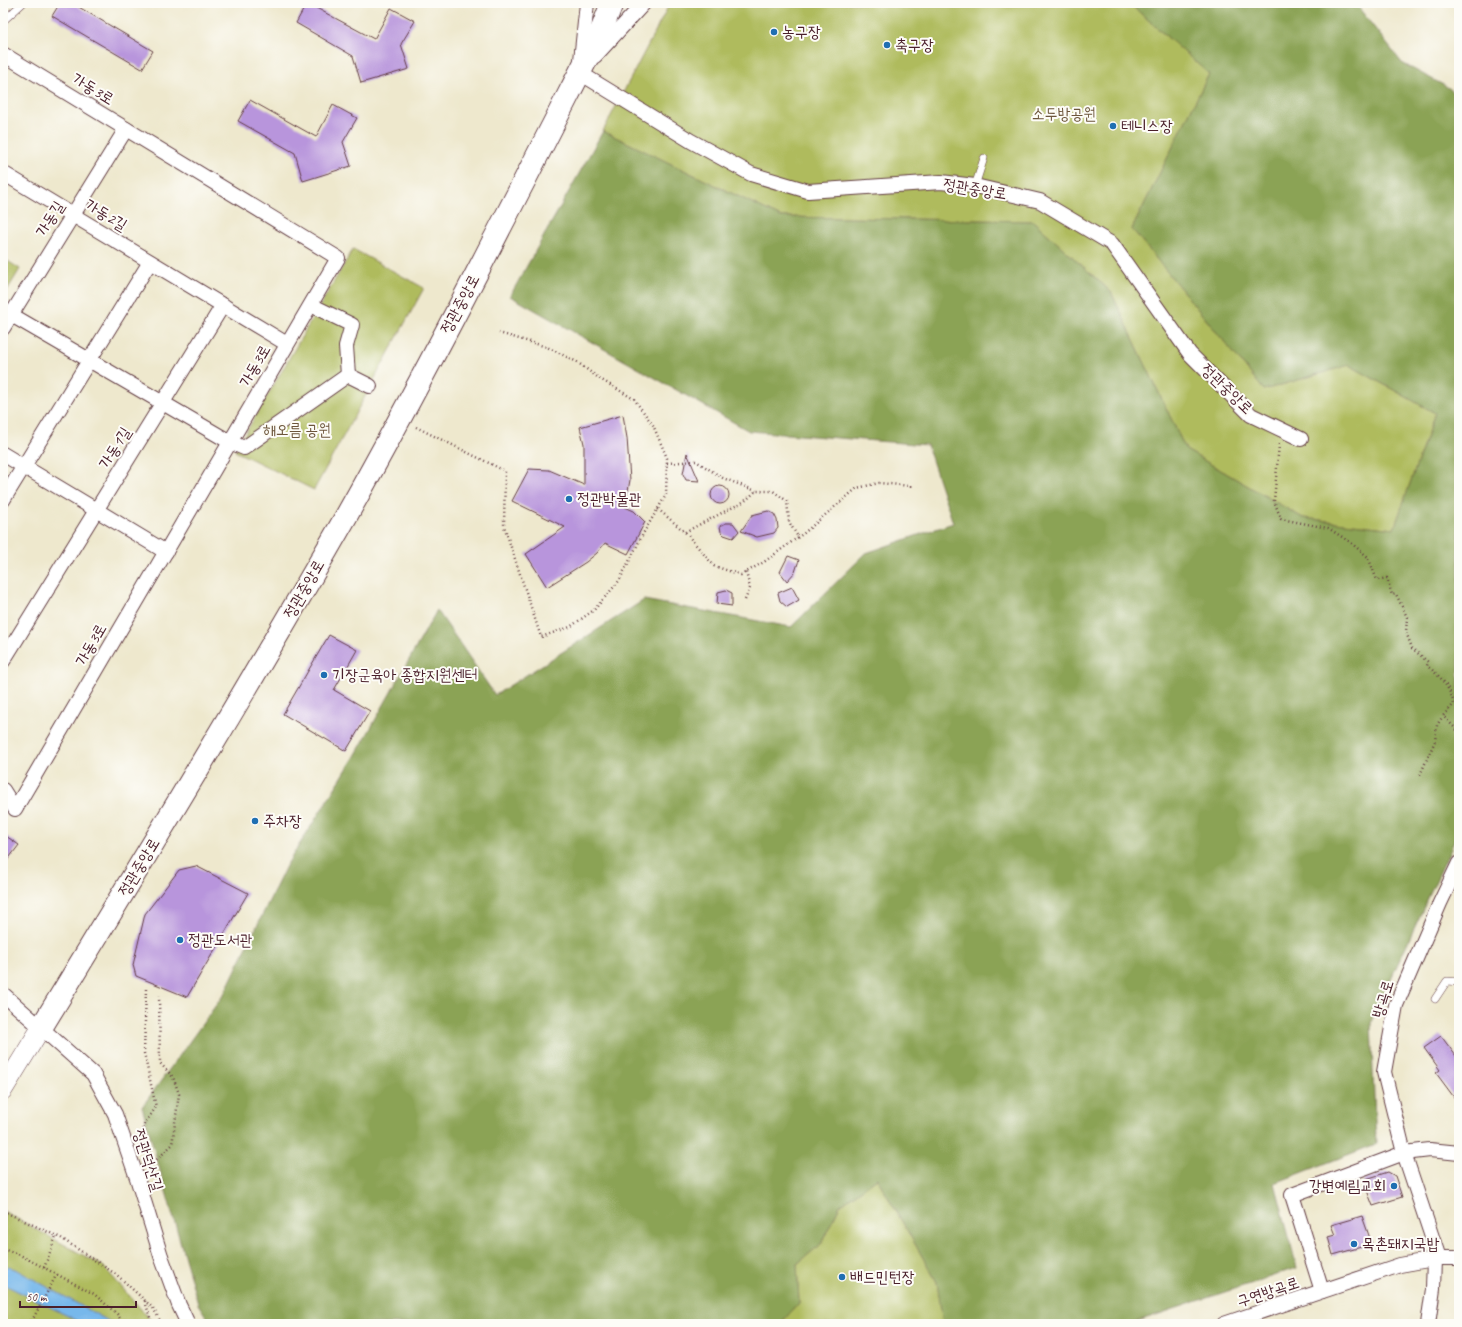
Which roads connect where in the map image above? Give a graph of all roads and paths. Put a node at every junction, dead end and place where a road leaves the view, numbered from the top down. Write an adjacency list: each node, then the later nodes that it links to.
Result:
1 (23, 3): 5 (lane)
2 (587, 3): 7 (street)
3 (612, 3): 7 (highway, 정관중앙로)
4 (644, 3): 7 (street)
5 (3, 21)
6 (3, 54): 8 (street, 가동3로)
7 (580, 73): 11 (street, 정관중앙로); 24 (highway, 정관중앙로)
8 (126, 129): 12 (street, 가동길); 14 (street, 가동3로)
9 (984, 158): 11 (lane)
10 (3, 173): 12 (street, 가동2길)
11 (974, 186): 25 (street, 정관중앙로)
12 (73, 215): 13 (street, 가동2길); 16 (street, 가동길)
13 (150, 262): 15 (street, 가동2길); 20 (street)
14 (311, 304): 19 (street, 가동3로); 21 (street)
15 (222, 305): 19 (street, 가동2길); 23 (street)
16 (7, 313): 17 (street, 가동길); 20 (street)
17 (3, 328)
18 (499, 333): 29 (path)
19 (288, 344): 27 (street, 가동3로)
20 (89, 361): 23 (street); 30 (street)
21 (348, 374): 22 (street); 27 (street)
22 (370, 386)
23 (162, 403): 27 (street); 35 (street, 가동1길)
24 (399, 418): 34 (path); 52 (highway, 정관중앙로)
25 (1280, 429): 26 (street, 정관중앙로); 42 (path)
26 (1300, 439)
27 (230, 442): 38 (street, 가동3로)
28 (3, 454): 30 (street)
29 (667, 463): 32 (path); 34 (path)
30 (23, 467): 33 (street); 35 (street)
31 (913, 489): 37 (path)
32 (756, 492): 36 (path); 37 (path)
33 (3, 500)
34 (658, 509): 36 (path)
35 (96, 510): 38 (street); 41 (street, 가동1길)
36 (685, 532): 39 (path)
37 (798, 537): 39 (path)
38 (166, 552): 45 (street, 가동3로)
39 (746, 572): 40 (path)
40 (745, 600)
41 (3, 661)
42 (1443, 716): 43 (path); 44 (path)
43 (1459, 734)
44 (1420, 775)
45 (3, 790)
46 (1459, 864): 54 (street, 방곡로)
47 (1459, 982): 51 (lane)
48 (146, 989): 56 (path)
49 (159, 993): 56 (path)
50 (3, 994): 52 (street, 정관덕산길)
51 (1435, 999)
52 (41, 1028): 53 (main road, 정관중앙로); 57 (street, 정관덕산길)
53 (3, 1090)
54 (1404, 1153): 55 (street); 62 (street, 방곡로); 65 (street, 구연방곡로)
55 (1459, 1153)
56 (153, 1163): 57 (path)
57 (137, 1178): 72 (street, 정관덕산길)
58 (3, 1211): 59 (path)
59 (56, 1236): 63 (path); 66 (path)
60 (3, 1249): 63 (path)
61 (1459, 1258): 62 (street, 구연방곡로)
62 (1437, 1259): 65 (street, 구연방곡로); 73 (street)
63 (44, 1268): 64 (path)
64 (57, 1274): 68 (path); 69 (path)
65 (1322, 1291): 67 (street, 구연방곡로)
66 (145, 1300): 70 (path); 71 (path)
67 (1230, 1323)
68 (29, 1324)
69 (124, 1324)
70 (152, 1324)
71 (162, 1324)
72 (188, 1324)
73 (1428, 1324)

